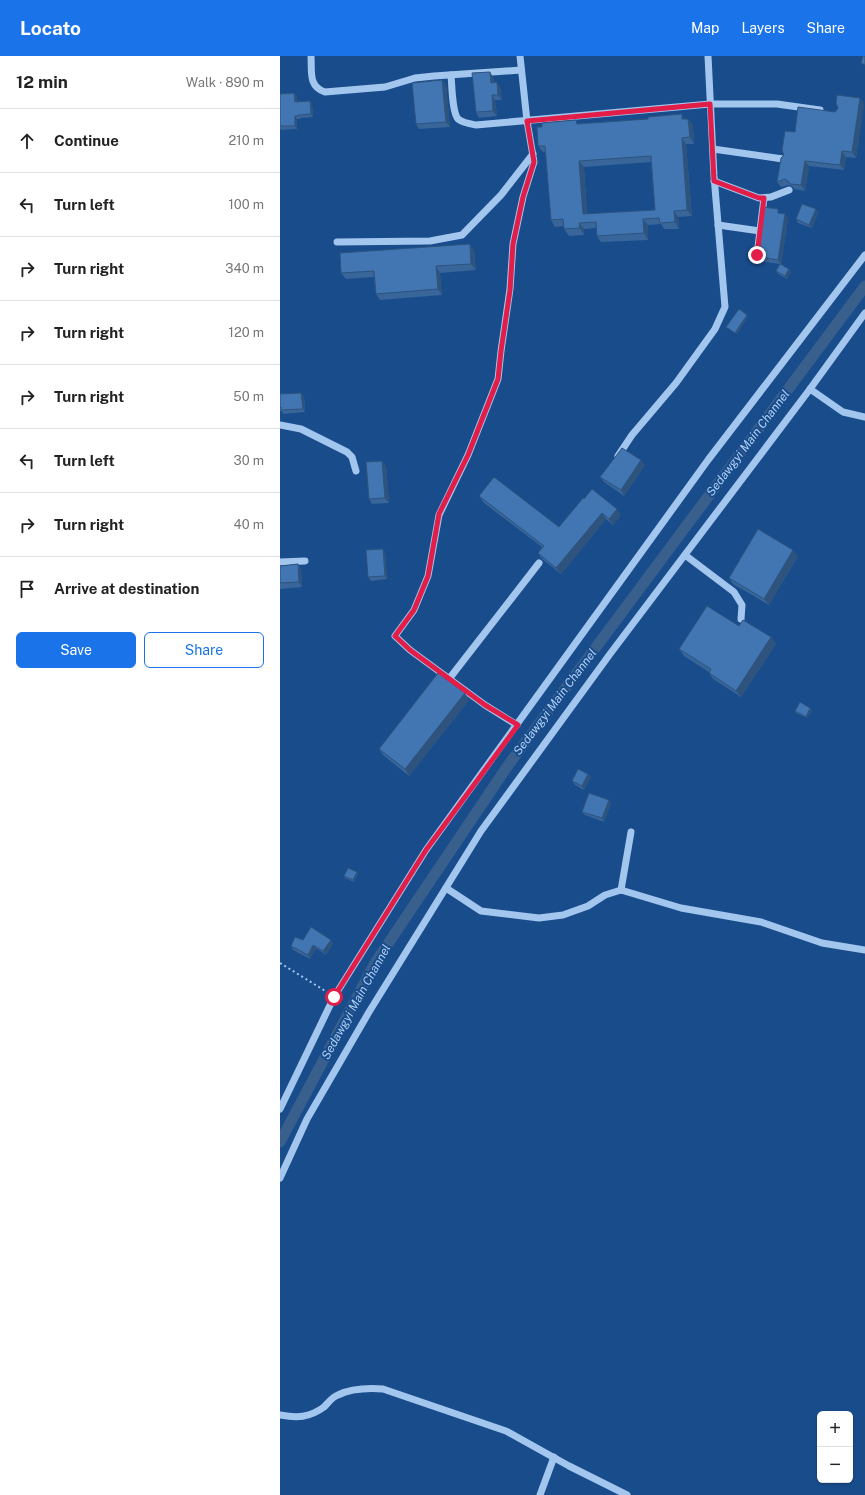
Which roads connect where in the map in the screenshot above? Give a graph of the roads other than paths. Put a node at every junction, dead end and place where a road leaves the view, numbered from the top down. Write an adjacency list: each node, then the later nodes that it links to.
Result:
1 (311, 56): 5 (street)
2 (520, 56): 4 (street)
3 (708, 56): 6 (street)
4 (522, 70): 5 (street); 8 (street)
5 (451, 75): 8 (street)
6 (710, 104): 7 (street); 8 (street); 9 (street)
7 (829, 112)
8 (527, 121): 10 (street)
9 (713, 149): 11 (street); 12 (street)
10 (533, 154): 17 (street); 31 (street)
11 (783, 159)
12 (714, 181): 14 (street); 15 (street)
13 (789, 190): 14 (street)
14 (764, 198): 16 (street)
15 (718, 225): 16 (street); 24 (street)
16 (760, 231): 19 (street)
17 (337, 242)
18 (865, 254): 32 (street)
19 (757, 255)
20 (865, 313): 21 (street)
21 (810, 389): 22 (street); 26 (street)
22 (865, 417)
23 (280, 425): 25 (street)
24 (614, 461)
25 (356, 471)
26 (685, 555): 30 (street); 34 (street)
27 (305, 561): 28 (street)
28 (280, 562)
29 (539, 563): 31 (street)
30 (741, 619)
31 (450, 679): 32 (street)
32 (518, 725): 37 (street)
33 (631, 832): 35 (street)
34 (446, 888): 35 (street); 38 (street)
35 (621, 890): 36 (street)
36 (865, 950)
37 (280, 1109)
38 (280, 1178)
39 (280, 1415): 40 (street)
40 (554, 1457): 41 (street); 42 (street)
41 (540, 1495)
42 (627, 1495)

